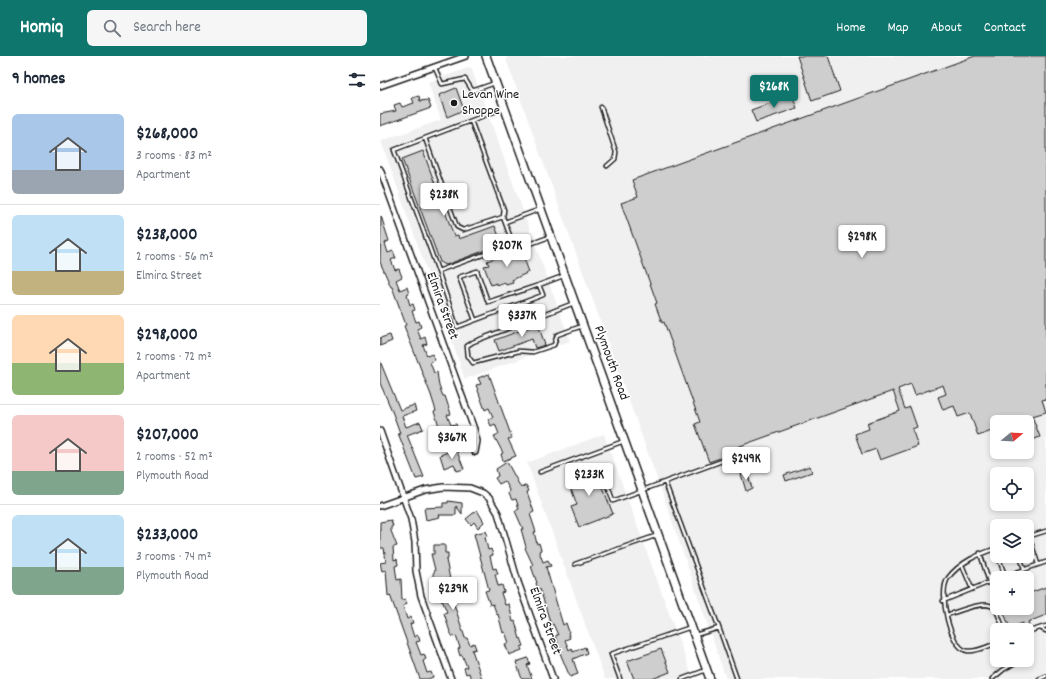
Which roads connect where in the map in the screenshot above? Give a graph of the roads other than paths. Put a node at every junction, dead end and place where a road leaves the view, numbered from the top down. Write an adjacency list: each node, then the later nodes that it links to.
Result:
1 (466, 56): 3 (street)
2 (486, 56): 5 (main road, Plymouth Road)
3 (453, 58): 4 (street)
4 (435, 67): 5 (lane); 6 (street)
5 (495, 83): 8 (main road, Plymouth Road)
6 (380, 86)
7 (601, 107): 11 (lane)
8 (504, 108): 9 (lane); 13 (main road, Plymouth Road)
9 (471, 121): 10 (lane); 14 (lane)
10 (425, 138): 14 (lane); 18 (lane)
11 (607, 166)
12 (380, 169): 26 (street, Elmira Street)
13 (541, 209): 15 (lane); 16 (main road, Plymouth Road)
14 (503, 217): 15 (lane)
15 (505, 222): 17 (lane)
16 (551, 236): 17 (lane); 19 (main road, Plymouth Road)
17 (513, 244): 18 (lane)
18 (438, 271): 22 (lane)
19 (565, 275): 20 (lane); 21 (main road, Plymouth Road)
20 (539, 285): 22 (lane); 22 (lane)
21 (575, 302): 23 (main road, Plymouth Road); 23 (lane)
22 (475, 320)
23 (583, 326): 25 (main road, Plymouth Road)
24 (380, 431): 32 (street)
25 (625, 441): 28 (lane); 31 (main road, Plymouth Road)
26 (475, 452)
27 (730, 458): 30 (lane)
28 (540, 472)
29 (606, 480): 31 (lane)
30 (665, 482): 31 (lane); 54 (lane)
31 (642, 490): 35 (main road, Plymouth Road)
32 (404, 497): 33 (street, Elmira Street); 63 (street); 64 (street, Elmira Street)
33 (380, 506)
34 (1046, 530): 36 (lane)
35 (658, 535): 42 (lane); 53 (main road, Plymouth Road)
36 (1034, 535)
37 (990, 550): 38 (lane)
38 (980, 553): 44 (lane); 47 (lane)
39 (1034, 553): 43 (lane)
40 (1046, 562): 43 (lane)
41 (1022, 563): 45 (lane)
42 (574, 564)
43 (1038, 564): 45 (lane)
44 (962, 565): 48 (lane); 49 (lane)
45 (1024, 569): 46 (lane)
46 (1019, 571)
47 (989, 582): 48 (lane)
48 (972, 589): 49 (lane)
49 (943, 601): 50 (lane)
50 (947, 615): 51 (lane); 59 (lane)
51 (1001, 623)
52 (1046, 626): 55 (lane)
53 (692, 627): 58 (main road, Plymouth Road); 65 (lane)
54 (719, 628): 58 (lane); 68 (lane)
55 (1040, 628): 56 (lane); 57 (lane)
56 (1034, 630)
57 (1046, 632)
58 (695, 635): 61 (main road, Plymouth Road)
59 (990, 645)
60 (1008, 667): 69 (lane)
61 (707, 670): 66 (lane); 67 (main road, Plymouth Road)
62 (1046, 676): 70 (lane)
63 (451, 679)
64 (553, 679)
65 (620, 679)
66 (682, 679)
67 (710, 679)
68 (737, 679)
69 (992, 679)
70 (1039, 679)

